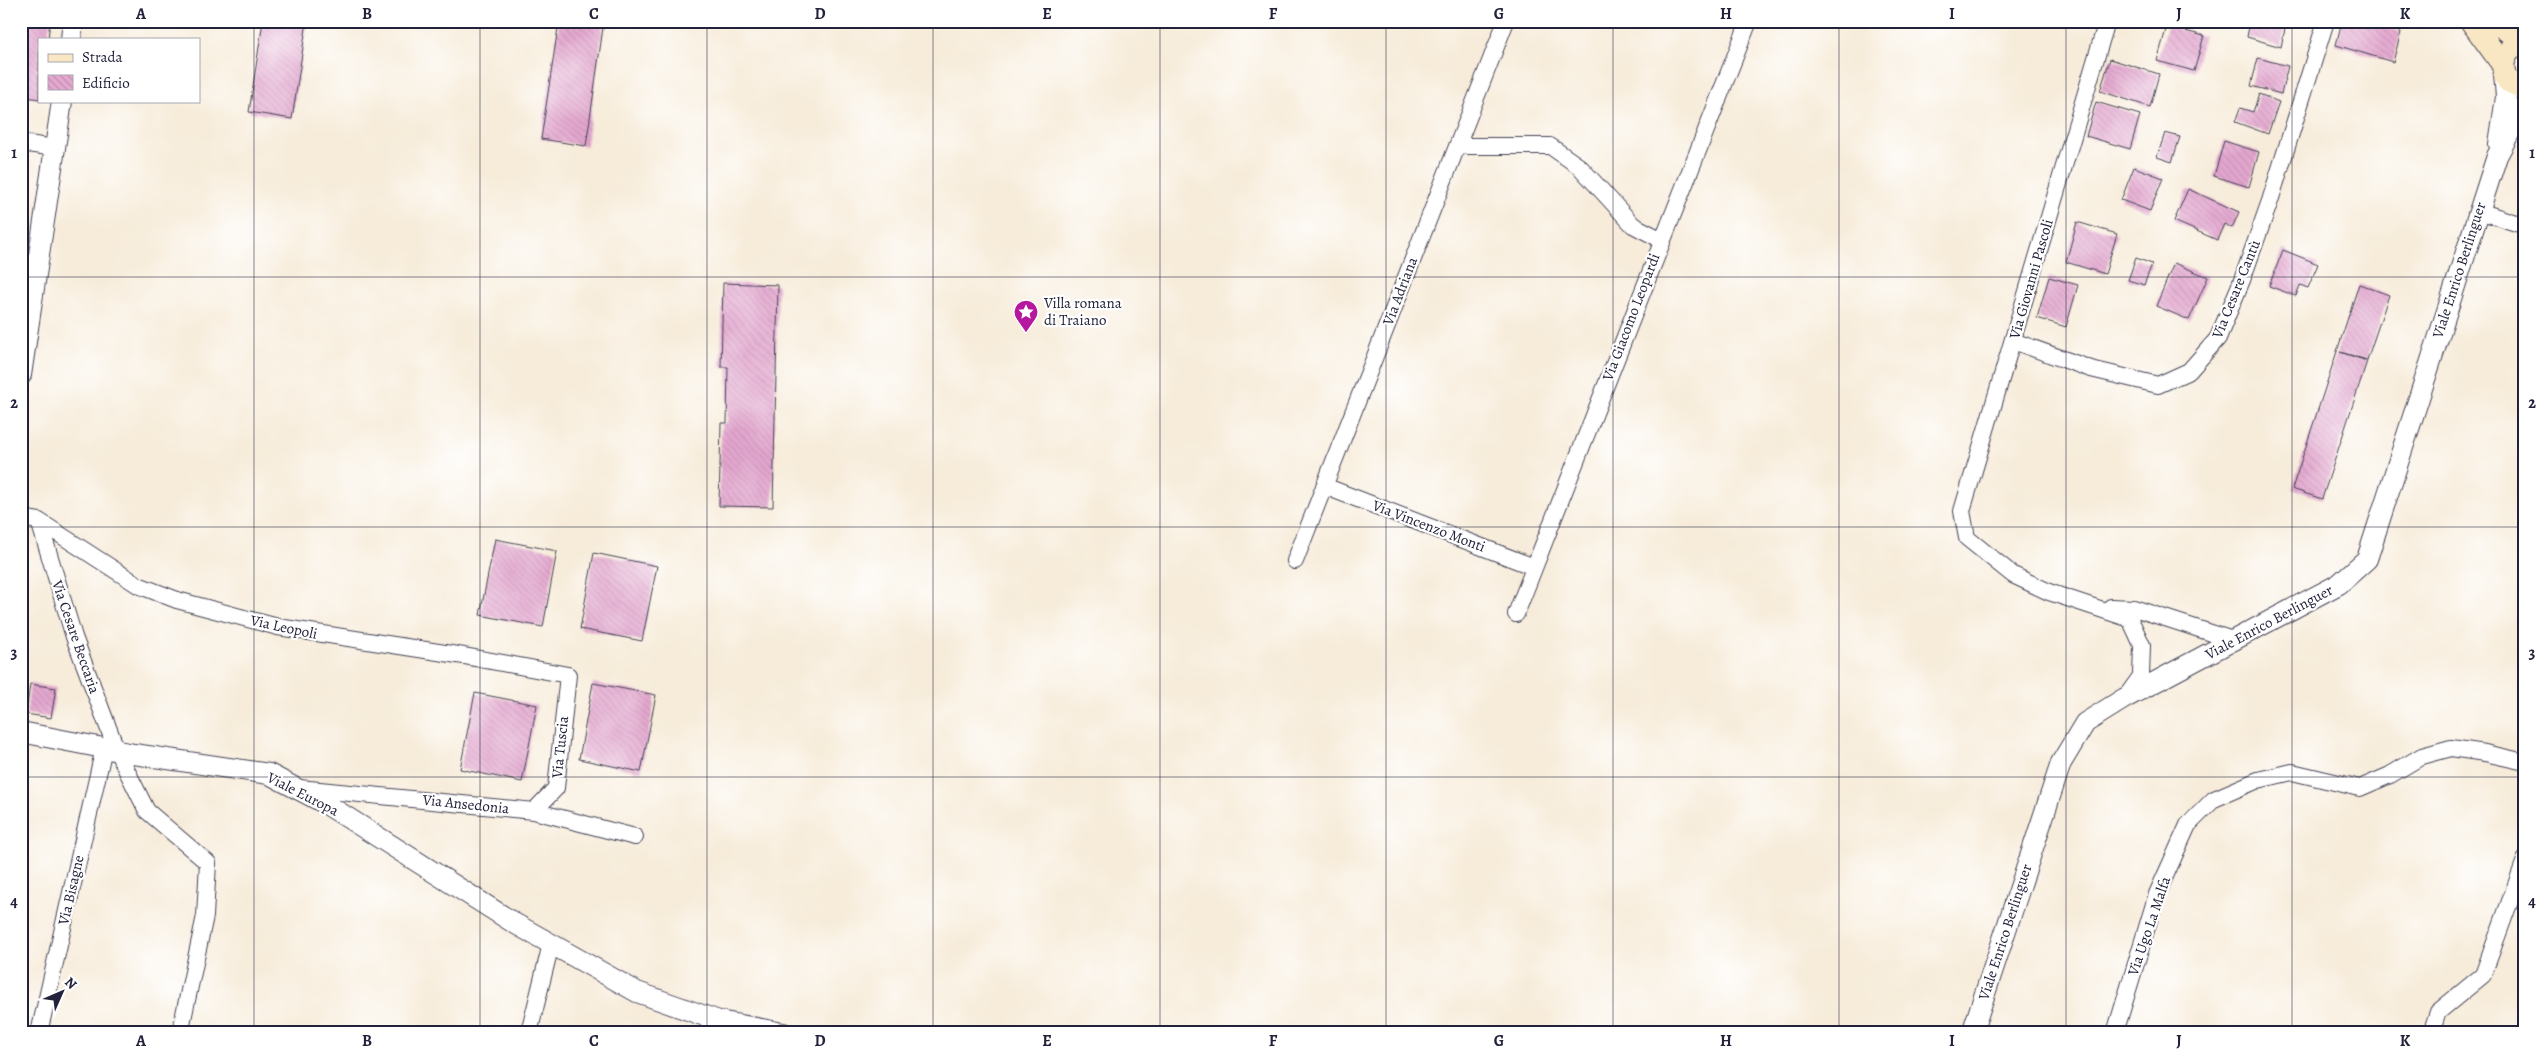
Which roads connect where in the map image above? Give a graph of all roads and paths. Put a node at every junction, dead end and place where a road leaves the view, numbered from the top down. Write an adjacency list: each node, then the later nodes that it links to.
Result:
1 (73, 21): 8 (street)
2 (1506, 21): 15 (street, Via Adriana)
3 (1749, 21): 20 (street, Via Giacomo Leopardi)
4 (2107, 21): 21 (street, Via Giovanni Pascoli)
5 (2326, 21): 21 (street, Via Cesare Cantù)
6 (2471, 21): 10 (main road)
7 (2493, 21): 9 (main road)
8 (71, 38)
9 (2525, 44): 10 (main road)
10 (2504, 69): 11 (main road); 17 (street, Viale Enrico Berlinguer)
11 (2525, 89)
12 (62, 102): 16 (street)
13 (2525, 104): 17 (street, Viale Enrico Berlinguer)
14 (21, 143): 16 (street)
15 (1457, 146): 20 (street); 23 (street, Via Adriana)
16 (55, 148): 22 (street)
17 (2497, 156): 18 (street, Viale Enrico Berlinguer)
18 (2478, 211): 19 (street); 30 (street, Viale Enrico Berlinguer)
19 (2525, 226)
20 (1662, 240): 27 (street, Via Giacomo Leopardi)
21 (2012, 341): 28 (street, Via Giovanni Pascoli)
22 (21, 375)
23 (1324, 486): 26 (street, Via Adriana); 27 (street, Via Vincenzo Monti)
24 (21, 518): 25 (street, Via Leopoli)
25 (39, 522): 31 (street, Via Leopoli); 34 (street, Via Cesare Beccaria)
26 (1295, 561)
27 (1534, 567): 29 (street, Via Giacomo Leopardi)
28 (2094, 606): 30 (street); 32 (street)
29 (1516, 614)
30 (2236, 641): 32 (street, Viale Enrico Berlinguer)
31 (568, 675): 37 (street, Via Tuscia)
32 (2126, 698): 45 (street, Viale Enrico Berlinguer)
33 (21, 732): 34 (street, Viale Europa)
34 (110, 749): 36 (street, Viale Europa); 41 (street, Via Bisagne); 42 (street, Via Cesare Beccaria)
35 (2525, 762): 46 (street, Via Ugo La Malfa)
36 (294, 787): 37 (street, Via Ansedonia); 40 (street, Viale Europa)
37 (534, 811): 38 (street, Via Ansedonia)
38 (635, 837)
39 (2525, 860): 47 (street)
40 (551, 944): 43 (street); 44 (street, Viale Europa)
41 (38, 1033)
42 (180, 1033)
43 (529, 1033)
44 (783, 1033)
45 (1972, 1033)
46 (2115, 1033)
47 (2431, 1033)

